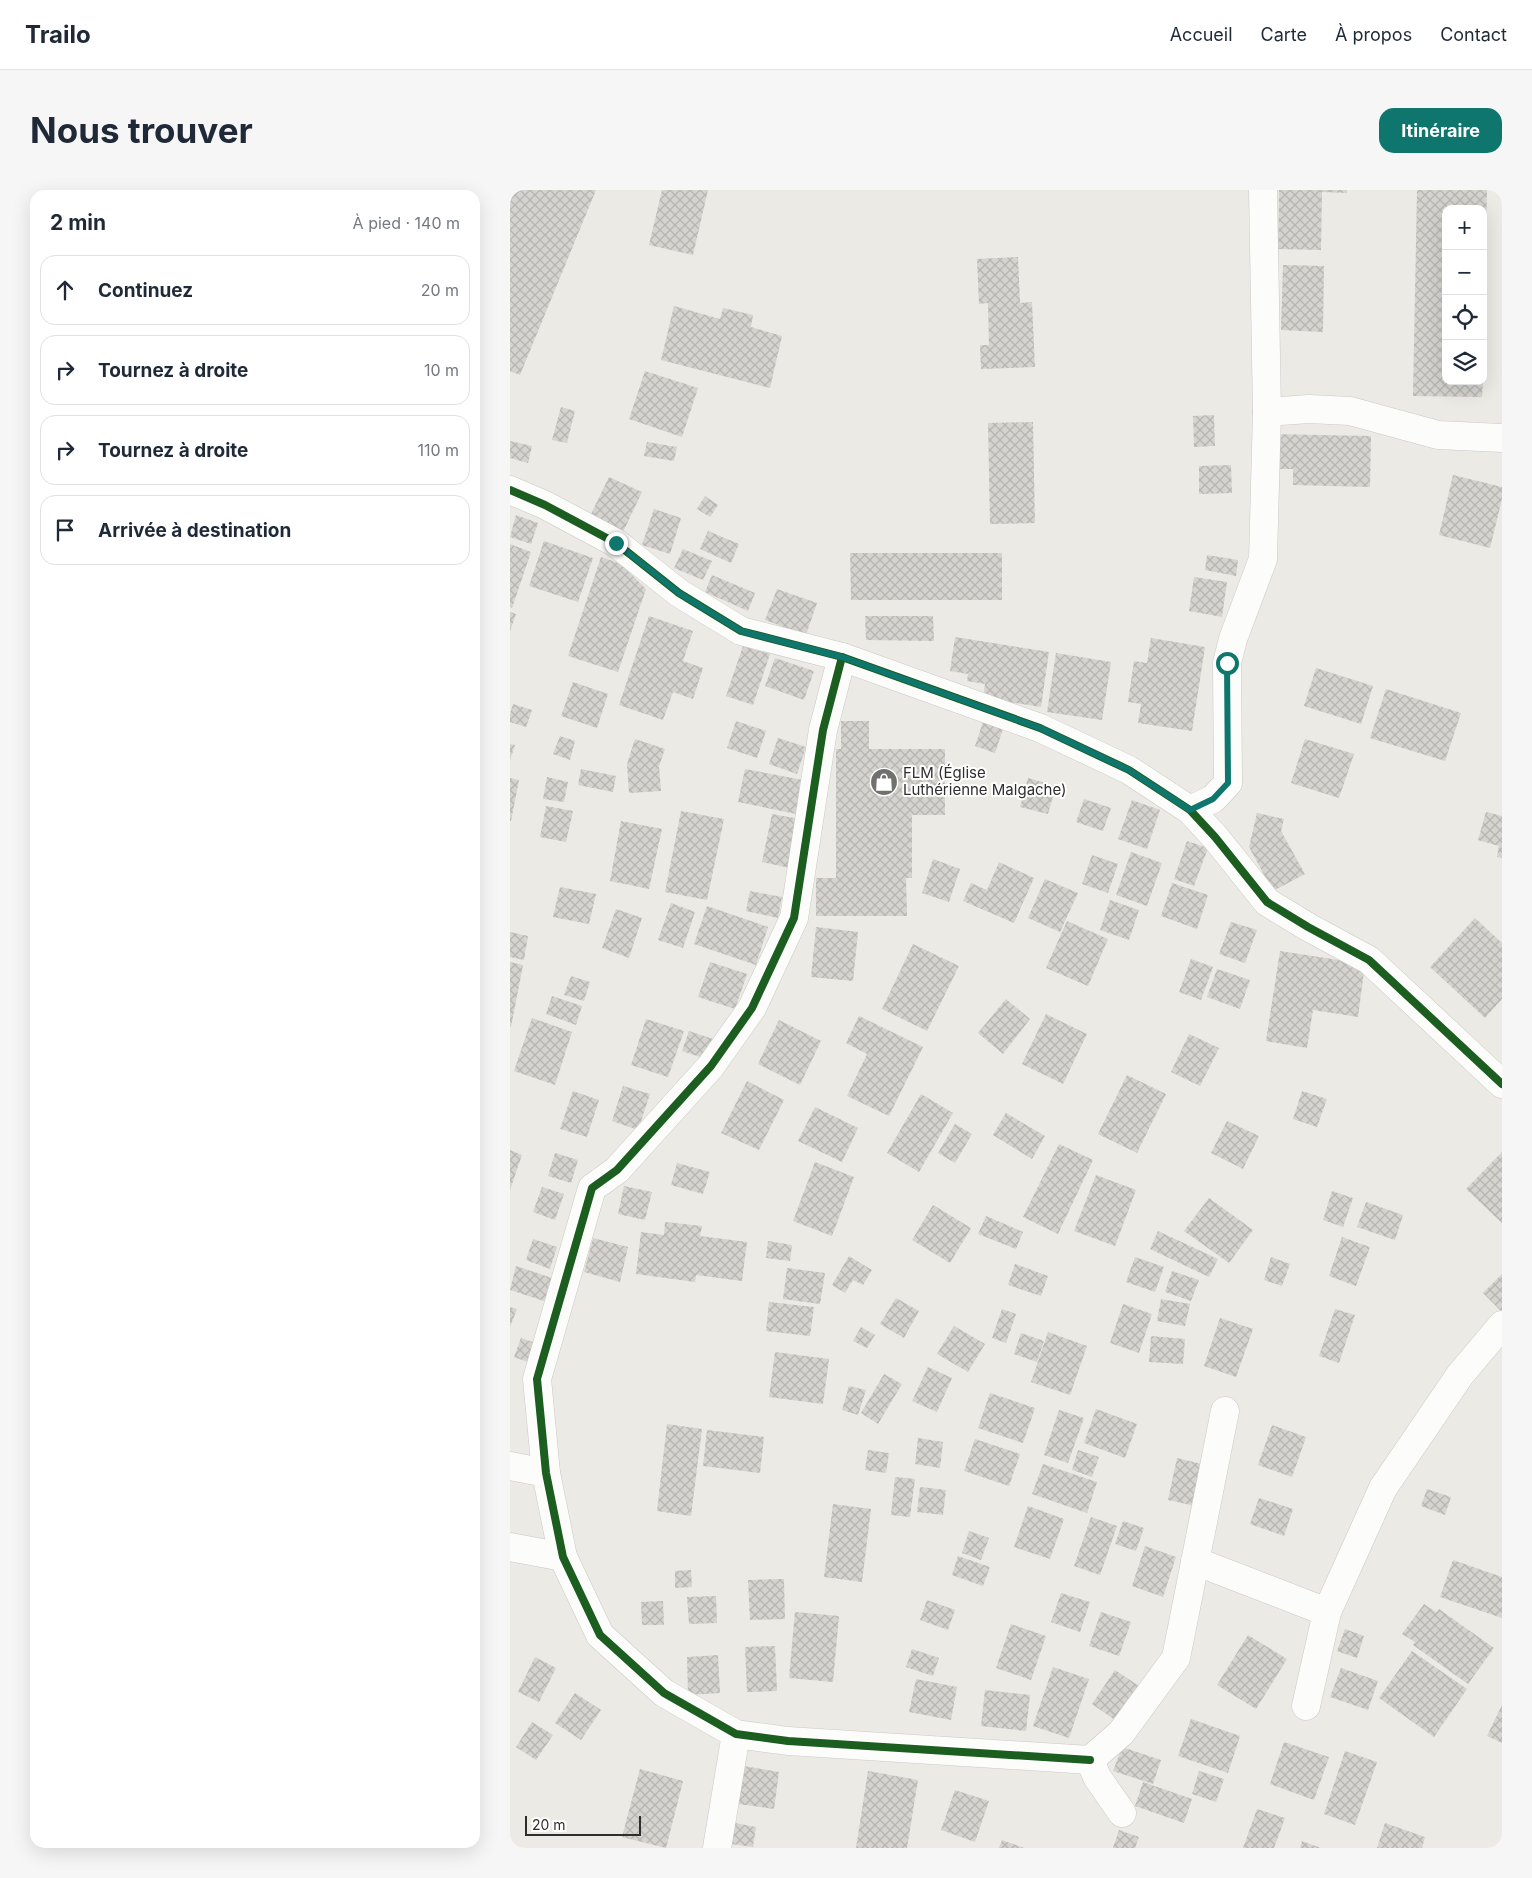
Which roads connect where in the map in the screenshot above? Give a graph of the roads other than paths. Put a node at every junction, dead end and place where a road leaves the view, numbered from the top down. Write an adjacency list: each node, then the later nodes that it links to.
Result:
1 (1264, 190): 2 (street)
2 (1267, 412): 3 (street); 6 (street)
3 (1502, 438)
4 (510, 490): 5 (street)
5 (842, 657): 6 (street); 11 (street)
6 (1190, 810): 7 (street)
7 (1502, 1084)
8 (1502, 1325): 15 (street)
9 (1225, 1411): 14 (street)
10 (510, 1466): 11 (street)
11 (546, 1472): 13 (street)
12 (510, 1547): 13 (street)
13 (563, 1557): 17 (street)
14 (1195, 1562): 15 (street); 18 (street)
15 (1327, 1612): 16 (street)
16 (1306, 1706)
17 (736, 1734): 18 (street); 20 (street)
18 (1090, 1760): 19 (street)
19 (1122, 1812)
20 (717, 1848)

